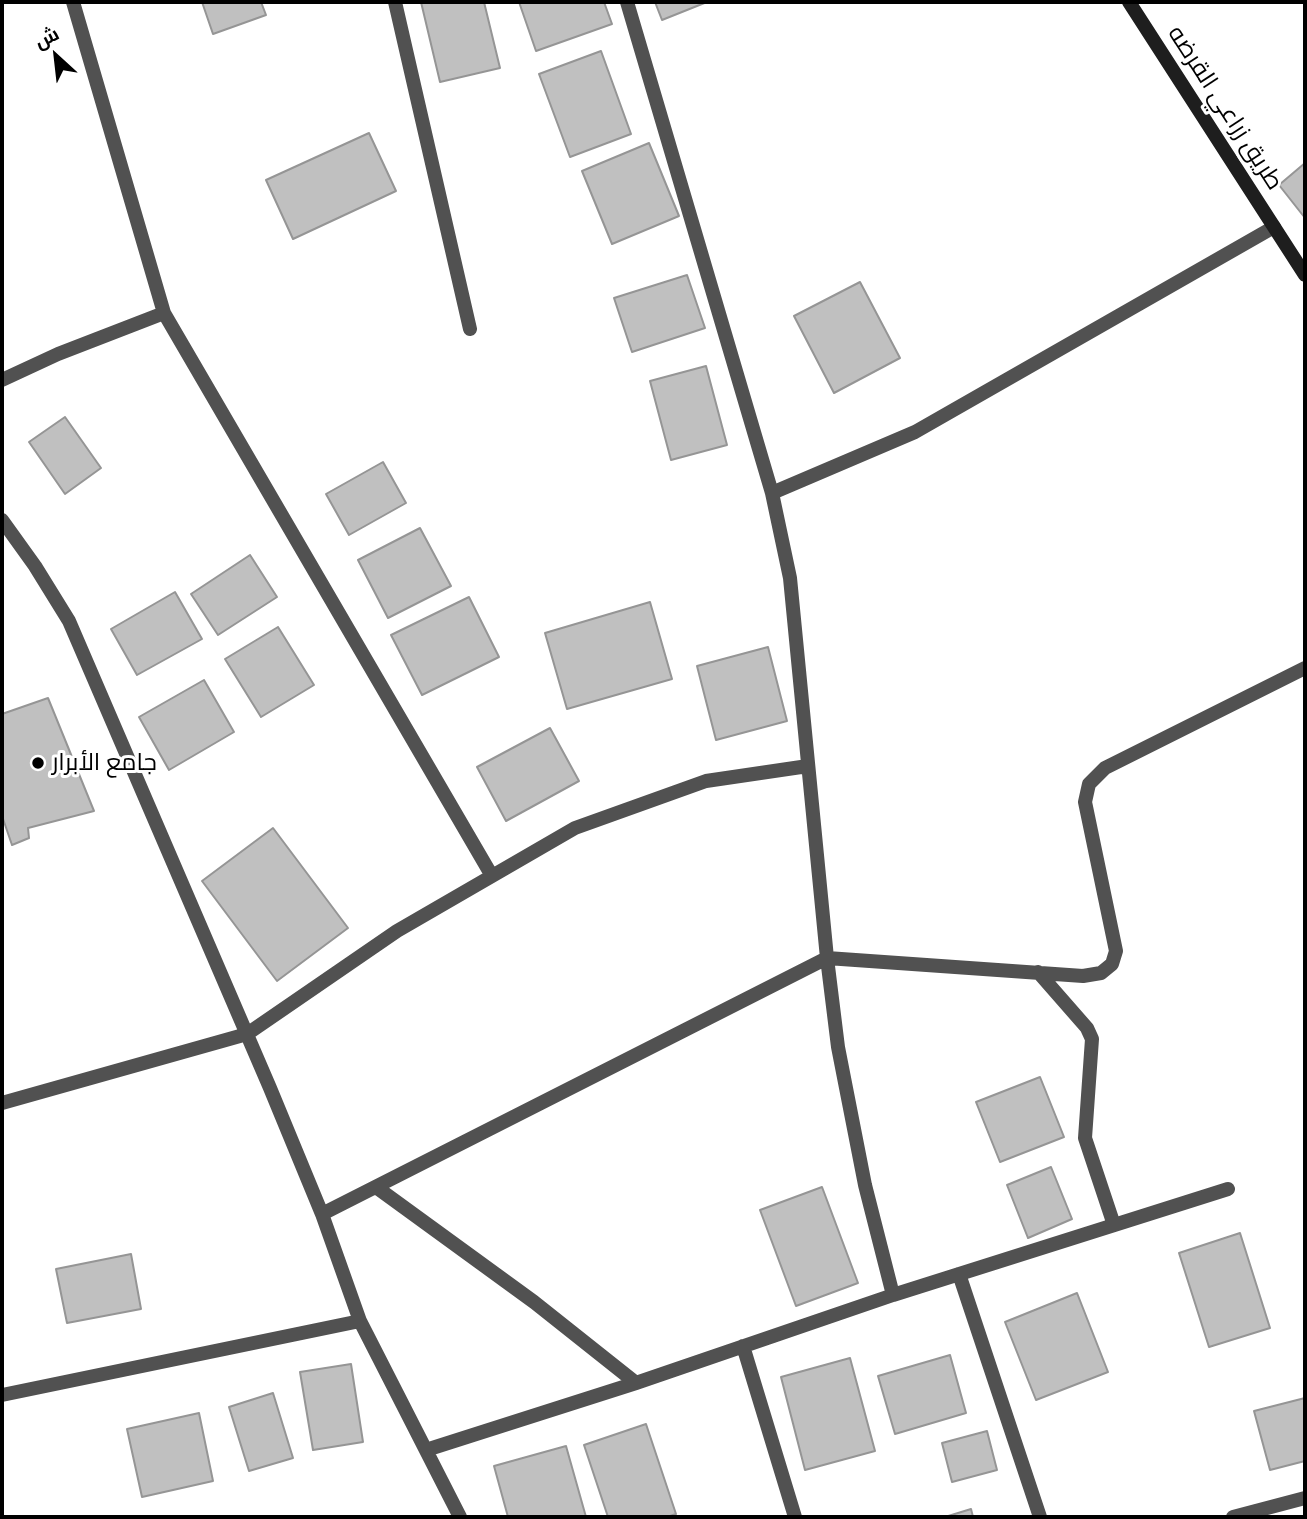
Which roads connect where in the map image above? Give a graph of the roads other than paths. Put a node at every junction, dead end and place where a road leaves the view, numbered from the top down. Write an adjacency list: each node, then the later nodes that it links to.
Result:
1 (74, 2): 7 (street)
2 (395, 2): 8 (street)
3 (627, 2): 10 (street)
4 (1129, 2): 5 (main road, طريق زراعي القرضه)
5 (1274, 227): 6 (main road, طريق زراعي القرضه); 10 (street)
6 (1305, 275)
7 (164, 313): 9 (street); 14 (street)
8 (470, 329)
9 (2, 380)
10 (772, 492): 13 (street)
11 (2, 520): 17 (street)
12 (1305, 668): 16 (street)
13 (807, 766): 14 (street); 15 (street)
14 (492, 876): 17 (street)
15 (827, 958): 16 (street); 19 (street); 24 (street)
16 (1038, 972): 22 (street)
17 (247, 1034): 18 (street); 21 (street)
18 (2, 1103)
19 (376, 1187): 21 (street); 27 (street)
20 (1228, 1189): 22 (street)
21 (322, 1214): 25 (street)
22 (1114, 1225): 23 (street)
23 (959, 1274): 24 (street); 33 (street)
24 (893, 1295): 26 (street)
25 (360, 1321): 28 (street); 29 (street)
26 (743, 1346): 27 (street); 32 (street)
27 (636, 1383): 29 (street)
28 (2, 1395)
29 (426, 1450): 31 (street)
30 (1305, 1498): 34 (street)
31 (460, 1517)
32 (795, 1517)
33 (1040, 1517)
34 (1233, 1517)

